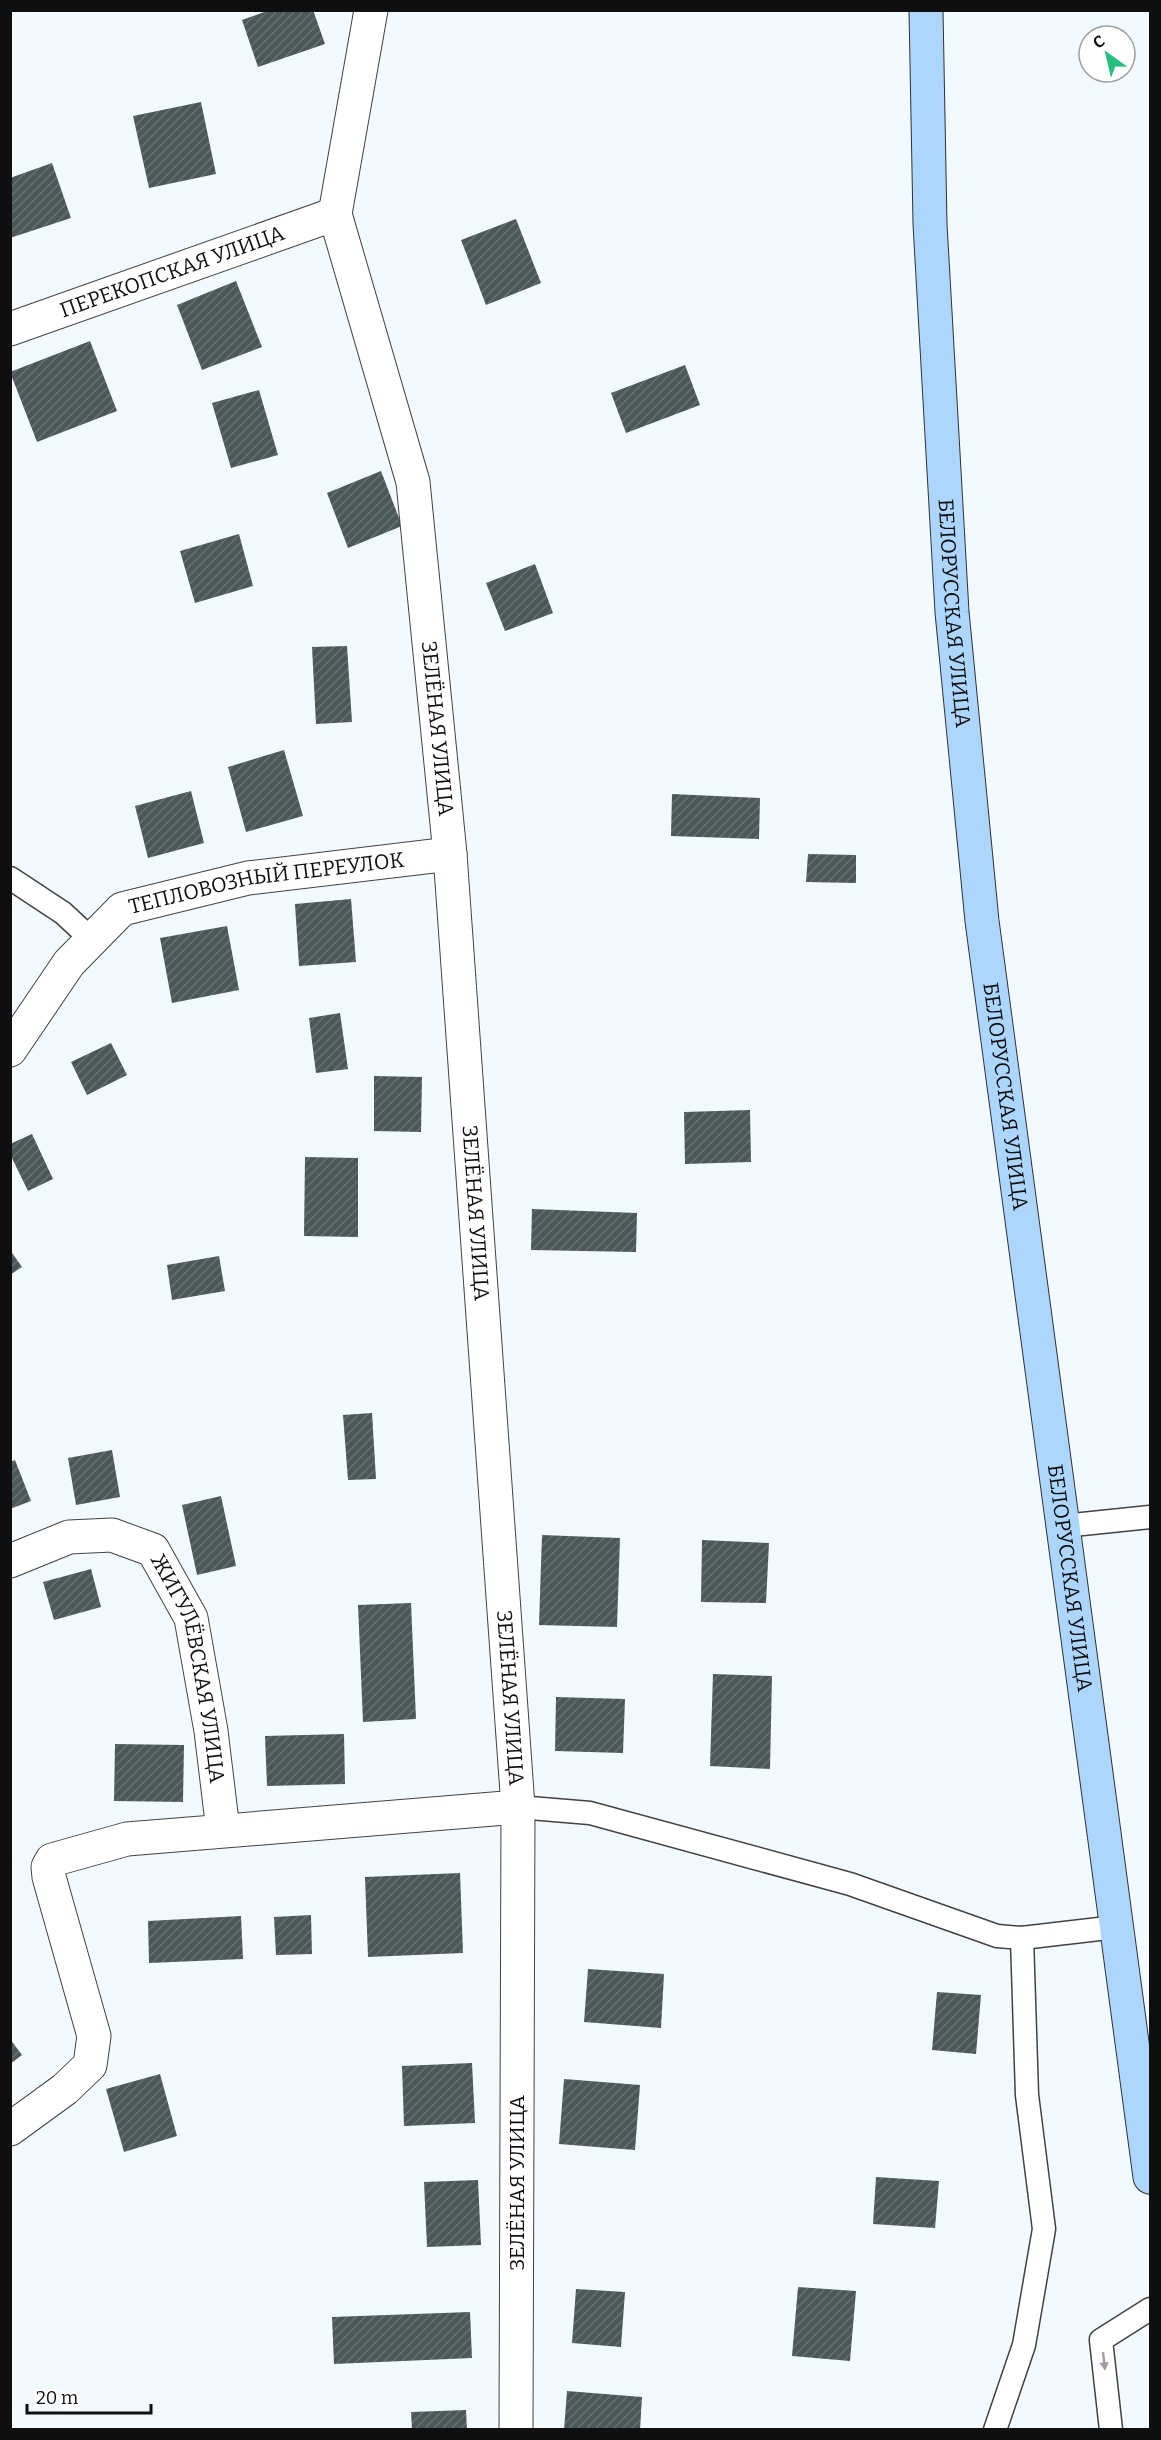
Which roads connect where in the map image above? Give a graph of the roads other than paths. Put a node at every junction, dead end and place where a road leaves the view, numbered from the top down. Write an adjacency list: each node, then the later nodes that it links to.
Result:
1 (371, 10): 3 (street, ЗЕЛЁНАЯ УЛИЦА)
2 (926, 10): 10 (main road, БЕЛОРУССКАЯ УЛИЦА)
3 (335, 214): 4 (street, ПЕРЕКОПСКАЯ УЛИЦА); 5 (street, ЗЕЛЁНАЯ УЛИЦА)
4 (10, 329)
5 (450, 854): 7 (street, ТЕПЛОВОЗНЫЙ ПЕРЕУЛОК); 12 (street, ЗЕЛЁНАЯ УЛИЦА)
6 (10, 878): 7 (lane)
7 (91, 939): 8 (street, ТЕПЛОВОЗНЫЙ ПЕРЕУЛОК)
8 (10, 1050)
9 (1150, 1517): 10 (lane)
10 (1063, 1526): 14 (main road, БЕЛОРУССКАЯ УЛИЦА)
11 (10, 1560): 13 (street, ЖИГУЛЁВСКАЯ УЛИЦА)
12 (518, 1807): 13 (street); 15 (lane); 19 (street, ЗЕЛЁНАЯ УЛИЦА)
13 (223, 1830): 16 (street)
14 (1116, 1927): 15 (lane); 17 (main road, БЕЛОРУССКАЯ УЛИЦА)
15 (1022, 1938): 20 (lane)
16 (10, 2129)
17 (1150, 2177)
18 (1150, 2309): 21 (lane, one-way to 21)
19 (516, 2430)
20 (995, 2430)
21 (1111, 2430)

